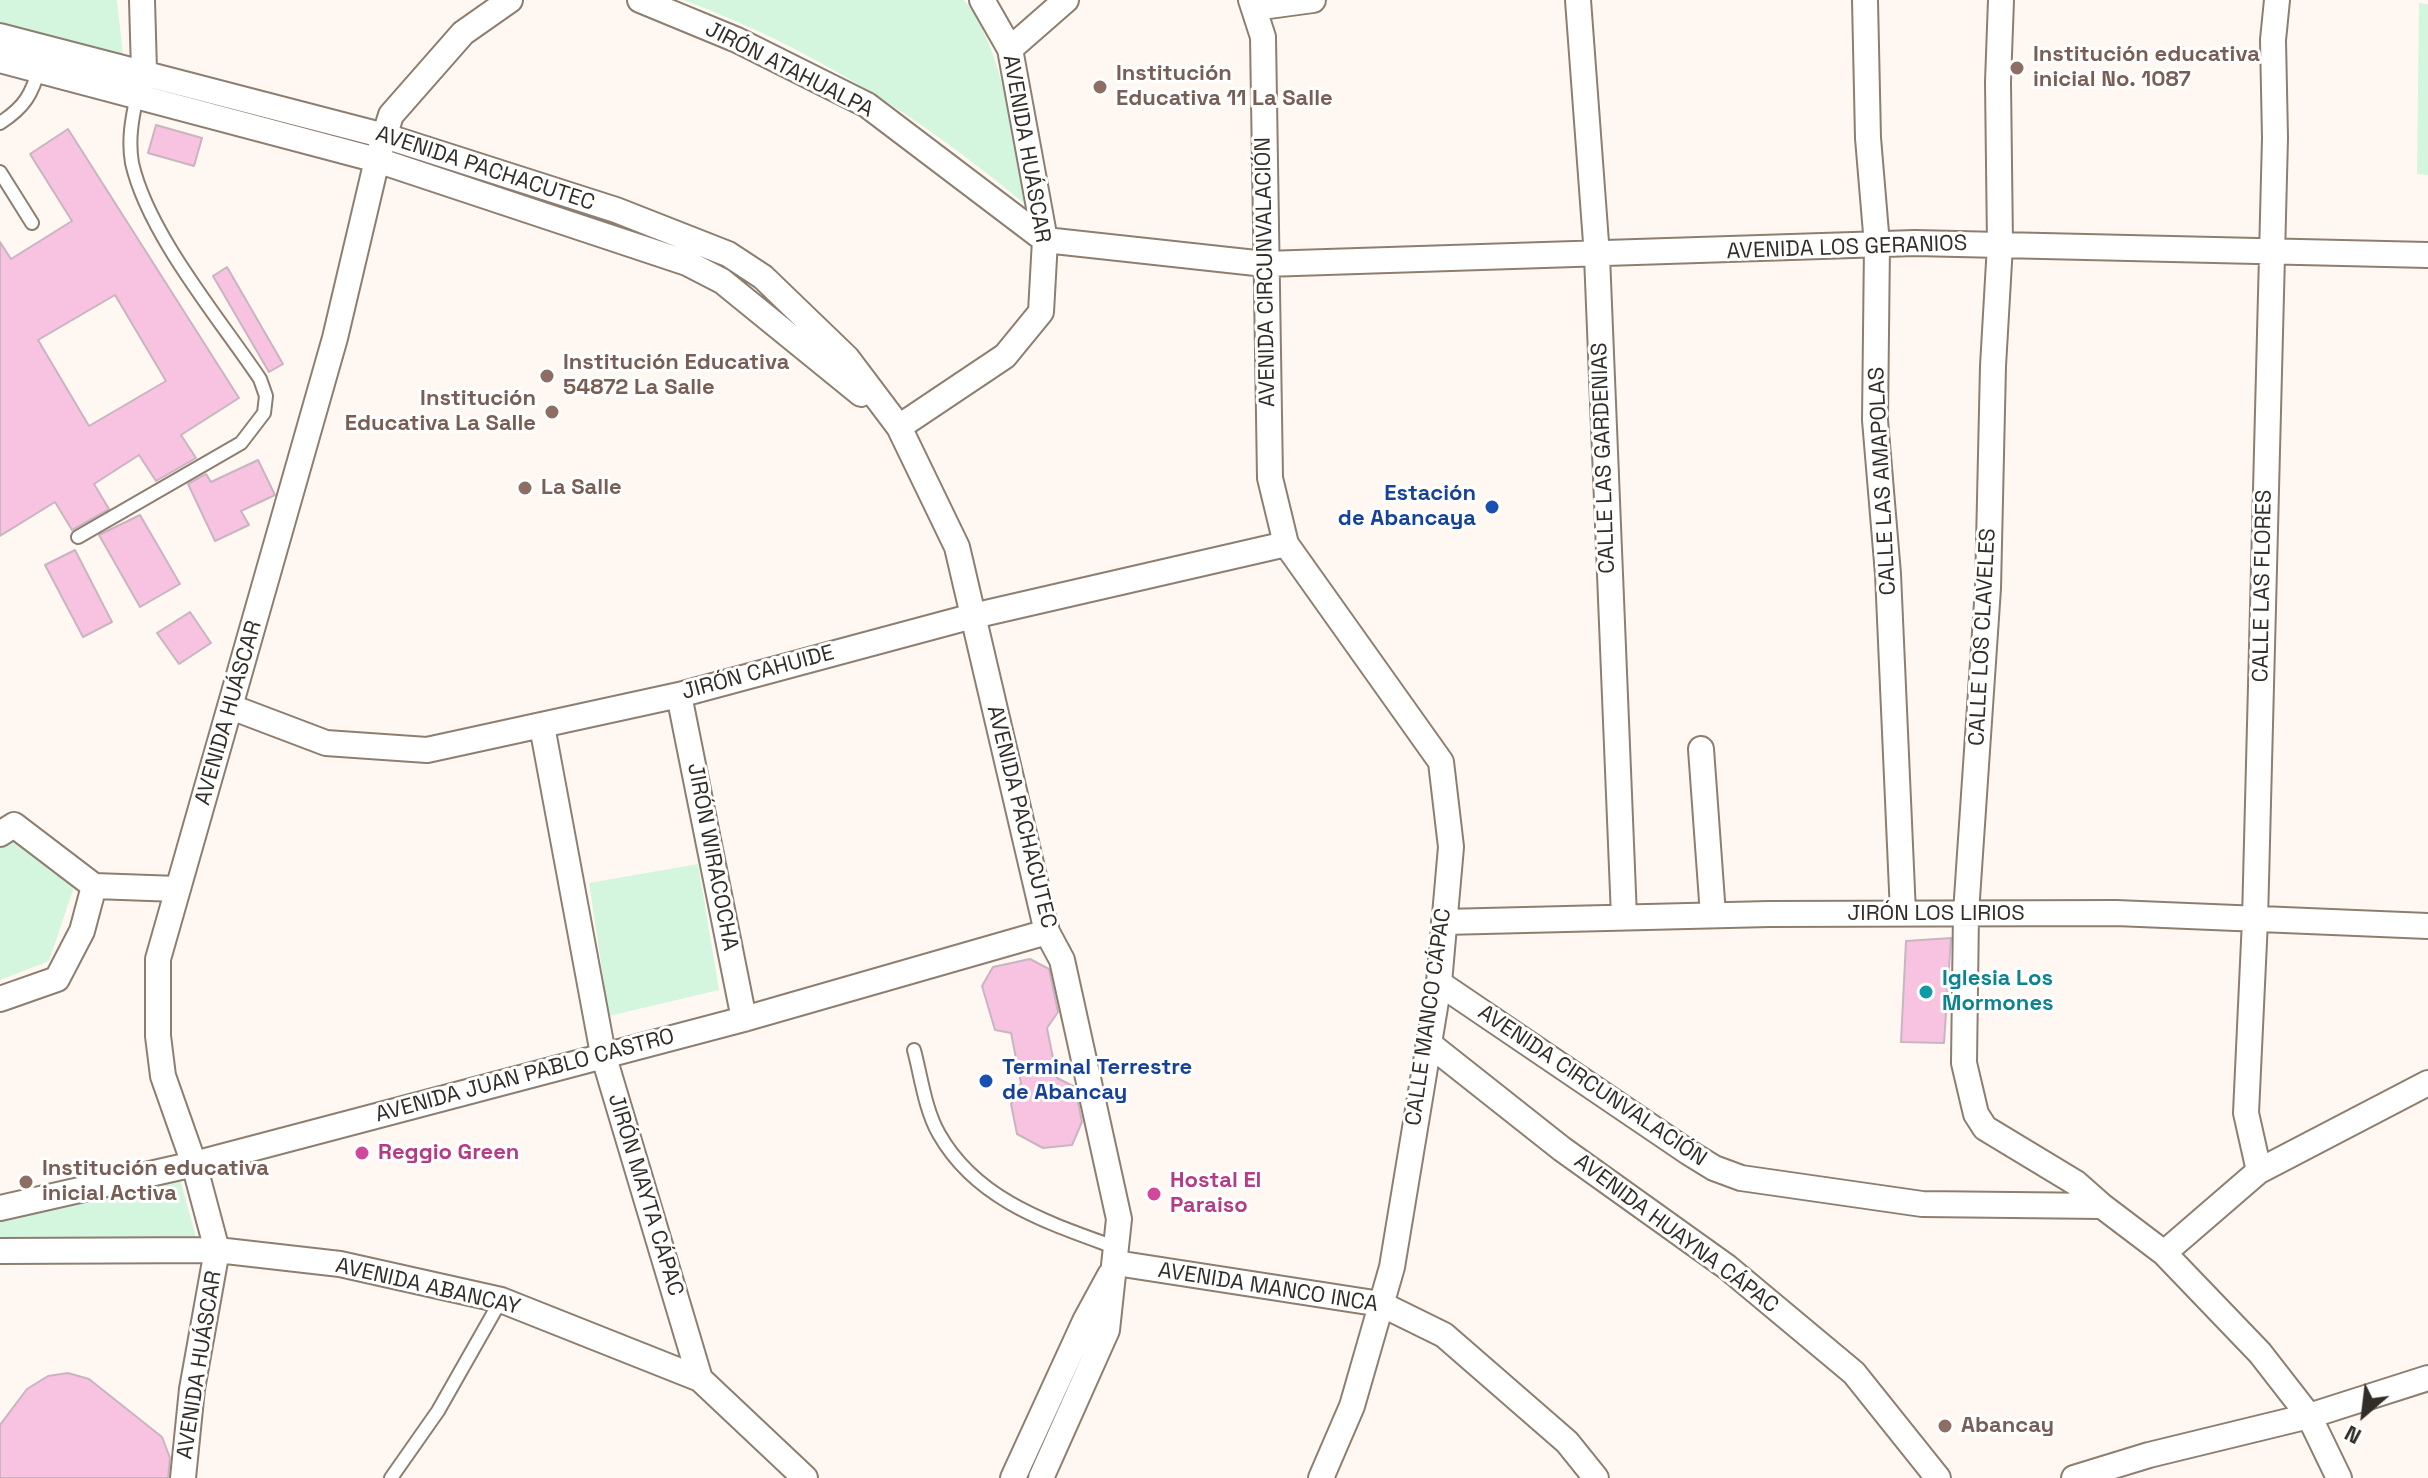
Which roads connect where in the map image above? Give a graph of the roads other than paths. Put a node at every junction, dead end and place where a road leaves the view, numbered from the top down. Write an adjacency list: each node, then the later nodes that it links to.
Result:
1 (142, 0): 17 (street)
2 (510, 0): 20 (street, AVENIDA HUÁSCAR)
3 (640, 0): 23 (street, JIRÓN ATAHUALPA)
4 (982, 0): 14 (street, AVENIDA HUÁSCAR)
5 (1066, 0): 14 (street)
6 (1313, 0): 11 (street)
7 (1578, 0): 28 (street, CALLE LAS GARDENIAS)
8 (1865, 0): 24 (street, CALLE LAS AMAPOLAS)
9 (2001, 0): 25 (street, CALLE LOS CLAVELES)
10 (2277, 0): 26 (street, CALLE LAS FLORES)
11 (1253, 4): 29 (street, AVENIDA CIRCUNVALACIÓN)
12 (0, 36): 13 (street, AVENIDA PACHACUTEC)
13 (46, 46): 16 (lane); 17 (street, AVENIDA PACHACUTEC)
14 (1010, 49): 23 (street, AVENIDA HUÁSCAR)
15 (0, 60): 16 (street, AVENIDA PACHACUTEC)
16 (39, 70): 18 (street, AVENIDA PACHACUTEC); 19 (lane)
17 (144, 71): 18 (street); 20 (street, AVENIDA PACHACUTEC)
18 (137, 96): 20 (street, AVENIDA PACHACUTEC); 31 (lane)
19 (0, 123)
20 (381, 148): 30 (street, AVENIDA PACHACUTEC); 35 (street, AVENIDA HUÁSCAR)
21 (0, 172): 22 (lane)
22 (32, 223)
23 (1045, 240): 29 (street, AVENIDA LOS GERANIOS); 30 (street, AVENIDA HUÁSCAR)
24 (1877, 245): 25 (street, AVENIDA LOS GERANIOS); 28 (street, AVENIDA LOS GERANIOS); 41 (street, CALLE LAS AMAPOLAS)
25 (2000, 245): 26 (street, AVENIDA LOS GERANIOS); 42 (street, CALLE LOS CLAVELES)
26 (2270, 251): 27 (street, AVENIDA LOS GERANIOS); 45 (street, CALLE LAS FLORES)
27 (2428, 255)
28 (1597, 256): 29 (street, AVENIDA LOS GERANIOS); 44 (street, CALLE LAS GARDENIAS)
29 (1265, 264): 32 (street, AVENIDA CIRCUNVALACIÓN)
30 (899, 427): 33 (street, AVENIDA PACHACUTEC)
31 (78, 537)
32 (1286, 544): 33 (street, JIRÓN CAHUIDE); 46 (street, CALLE MANCO CÁPAC)
33 (973, 616): 34 (street, JIRÓN CAHUIDE); 48 (street, AVENIDA PACHACUTEC)
34 (679, 695): 36 (street, JIRÓN CAHUIDE); 51 (street, JIRÓN WIRACOCHA)
35 (231, 707): 36 (street, JIRÓN CAHUIDE); 40 (street, AVENIDA HUÁSCAR)
36 (542, 726): 54 (street, JIRÓN MAYTA CÁPAC)
37 (1701, 749): 43 (street)
38 (0, 834): 39 (street)
39 (94, 886): 40 (street); 50 (street)
40 (178, 889): 56 (street, AVENIDA HUÁSCAR)
41 (1903, 913): 42 (street, JIRÓN LOS LIRIOS); 43 (street, JIRÓN LOS LIRIOS)
42 (1966, 913): 45 (street, JIRÓN LOS LIRIOS); 58 (street, CALLE LOS CLAVELES)
43 (1713, 915): 44 (street, JIRÓN LOS LIRIOS)
44 (1624, 917): 46 (street, JIRÓN LOS LIRIOS)
45 (2255, 920): 47 (street, JIRÓN LOS LIRIOS); 57 (street, CALLE LAS FLORES)
46 (1444, 922): 49 (street, CALLE MANCO CÁPAC)
47 (2428, 926)
48 (1047, 932): 51 (street, AVENIDA JUAN PABLO CASTRO); 63 (street, AVENIDA PACHACUTEC)
49 (1439, 983): 52 (street, CALLE MANCO CÁPAC); 58 (street, AVENIDA CIRCUNVALACIÓN)
50 (0, 999)
51 (744, 1019): 54 (street, AVENIDA JUAN PABLO CASTRO)
52 (1428, 1043): 65 (street, CALLE MANCO CÁPAC); 76 (street, AVENIDA HUAYNA CÁPAC)
53 (914, 1050): 63 (lane)
54 (603, 1054): 56 (street, AVENIDA JUAN PABLO CASTRO); 67 (street, JIRÓN MAYTA CÁPAC)
55 (2428, 1083): 57 (street)
56 (194, 1164): 59 (street, AVENIDA JUAN PABLO CASTRO); 60 (street, AVENIDA HUÁSCAR)
57 (2259, 1171): 62 (street)
58 (2102, 1206): 62 (street)
59 (0, 1208)
60 (217, 1250): 61 (street, AVENIDA ABANCAY); 64 (street, AVENIDA ABANCAY); 69 (street, AVENIDA HUÁSCAR)
61 (0, 1251)
62 (2164, 1253): 68 (street)
63 (1117, 1255): 65 (street, AVENIDA MANCO INCA); 72 (street, AVENIDA PACHACUTEC); 73 (street, AVENIDA PACHACUTEC)
64 (501, 1300): 67 (street, AVENIDA ABANCAY); 70 (lane)
65 (1381, 1304): 74 (street, CALLE MANCO CÁPAC); 75 (street, AVENIDA MANCO INCA)
66 (2428, 1378): 68 (street)
67 (700, 1379): 71 (street, AVENIDA ABANCAY)
68 (2309, 1416): 77 (street); 78 (street)
69 (183, 1478)
70 (391, 1478)
71 (805, 1478)
72 (1013, 1478)
73 (1041, 1478)
74 (1321, 1478)
75 (1596, 1478)
76 (1938, 1478)
77 (2074, 1478)
78 (2339, 1478)

